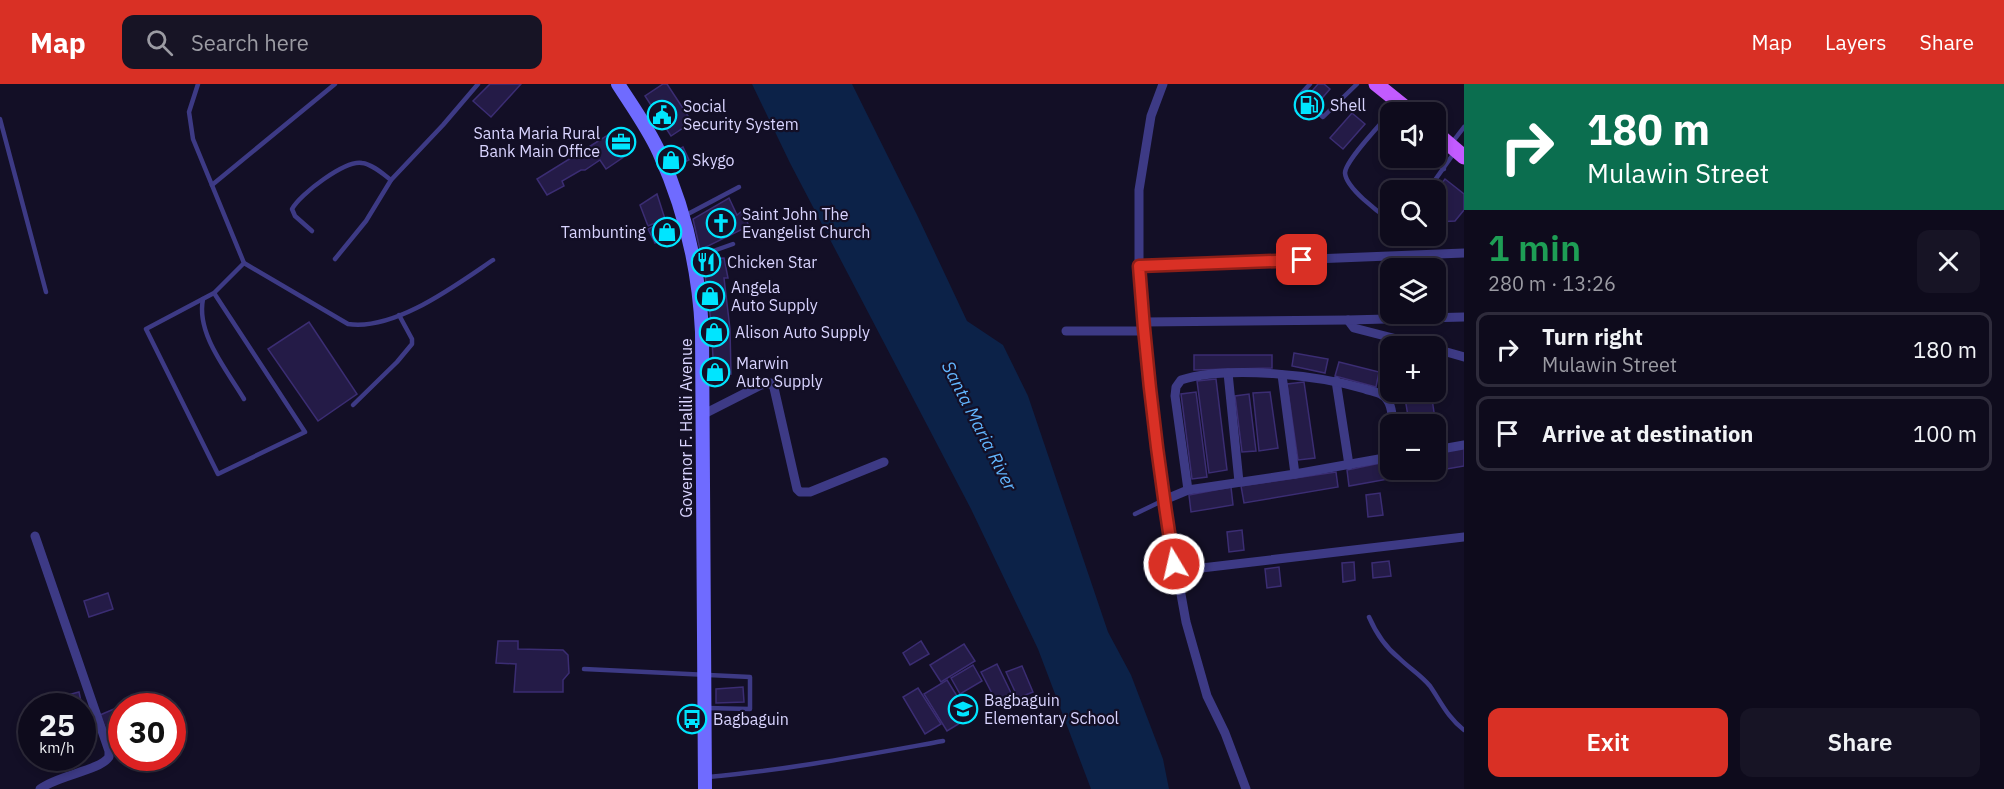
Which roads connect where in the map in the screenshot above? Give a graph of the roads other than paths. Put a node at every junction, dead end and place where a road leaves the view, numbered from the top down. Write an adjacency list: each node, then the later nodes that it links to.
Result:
1 (198, 84): 19 (lane)
2 (335, 84): 19 (lane)
3 (478, 84): 17 (lane)
4 (618, 84): 22 (main road, Governor F. Halili Avenue)
5 (1163, 84): 30 (street)
6 (1310, 84): 9 (lane)
7 (1357, 84): 11 (lane)
8 (1376, 84): 10 (main road)
9 (1304, 101)
10 (1391, 102)
11 (1314, 109)
12 (0, 119): 31 (lane)
13 (1380, 126): 21 (lane)
14 (1464, 127): 15 (lane)
15 (1457, 151): 16 (lane)
16 (1444, 169): 18 (lane)
17 (391, 180): 23 (lane); 27 (lane)
18 (1436, 180)
19 (212, 185): 29 (lane)
20 (740, 187): 22 (lane)
21 (1380, 211)
22 (683, 217): 26 (main road, Governor F. Halili Avenue)
23 (312, 231)
24 (733, 244): 26 (lane)
25 (1464, 253): 30 (street)
26 (694, 257): 48 (main road, Governor F. Halili Avenue)
27 (335, 259)
28 (494, 260): 34 (lane)
29 (244, 264): 32 (lane); 34 (lane)
30 (1139, 266): 37 (street)
31 (46, 292)
32 (214, 293): 33 (lane); 33 (lane)
33 (202, 299): 45 (lane)
34 (399, 315): 46 (lane)
35 (1464, 316): 36 (street)
36 (1348, 320): 37 (street); 39 (street)
37 (1143, 327): 38 (street); 57 (street)
38 (1066, 331)
39 (1385, 336)
40 (1446, 352): 41 (street)
41 (1464, 357)
42 (1228, 373): 43 (street); 55 (street); 56 (street)
43 (1282, 375): 44 (street); 54 (street)
44 (1336, 381): 47 (street); 53 (street)
45 (244, 399)
46 (353, 405)
47 (1392, 414)
48 (702, 415): 52 (street); 64 (main road, Governor F. Halili Avenue)
49 (1464, 445): 50 (street)
50 (1446, 448)
51 (1380, 459): 53 (street)
52 (884, 462)
53 (1349, 465): 54 (street)
54 (1295, 474): 55 (street)
55 (1239, 482): 56 (street)
56 (1188, 490): 57 (street)
57 (1164, 500): 58 (lane); 61 (street)
58 (1135, 514)
59 (35, 536): 69 (street)
60 (1464, 537): 61 (street)
61 (1176, 571): 70 (street)
62 (1368, 617): 66 (lane)
63 (584, 669): 64 (lane)
64 (704, 676): 65 (main road, Governor F. Halili Avenue); 65 (lane)
65 (704, 708): 68 (main road, Governor F. Halili Avenue)
66 (1464, 730)
67 (943, 741): 68 (lane)
68 (705, 783)
69 (40, 789)
70 (1246, 789)

